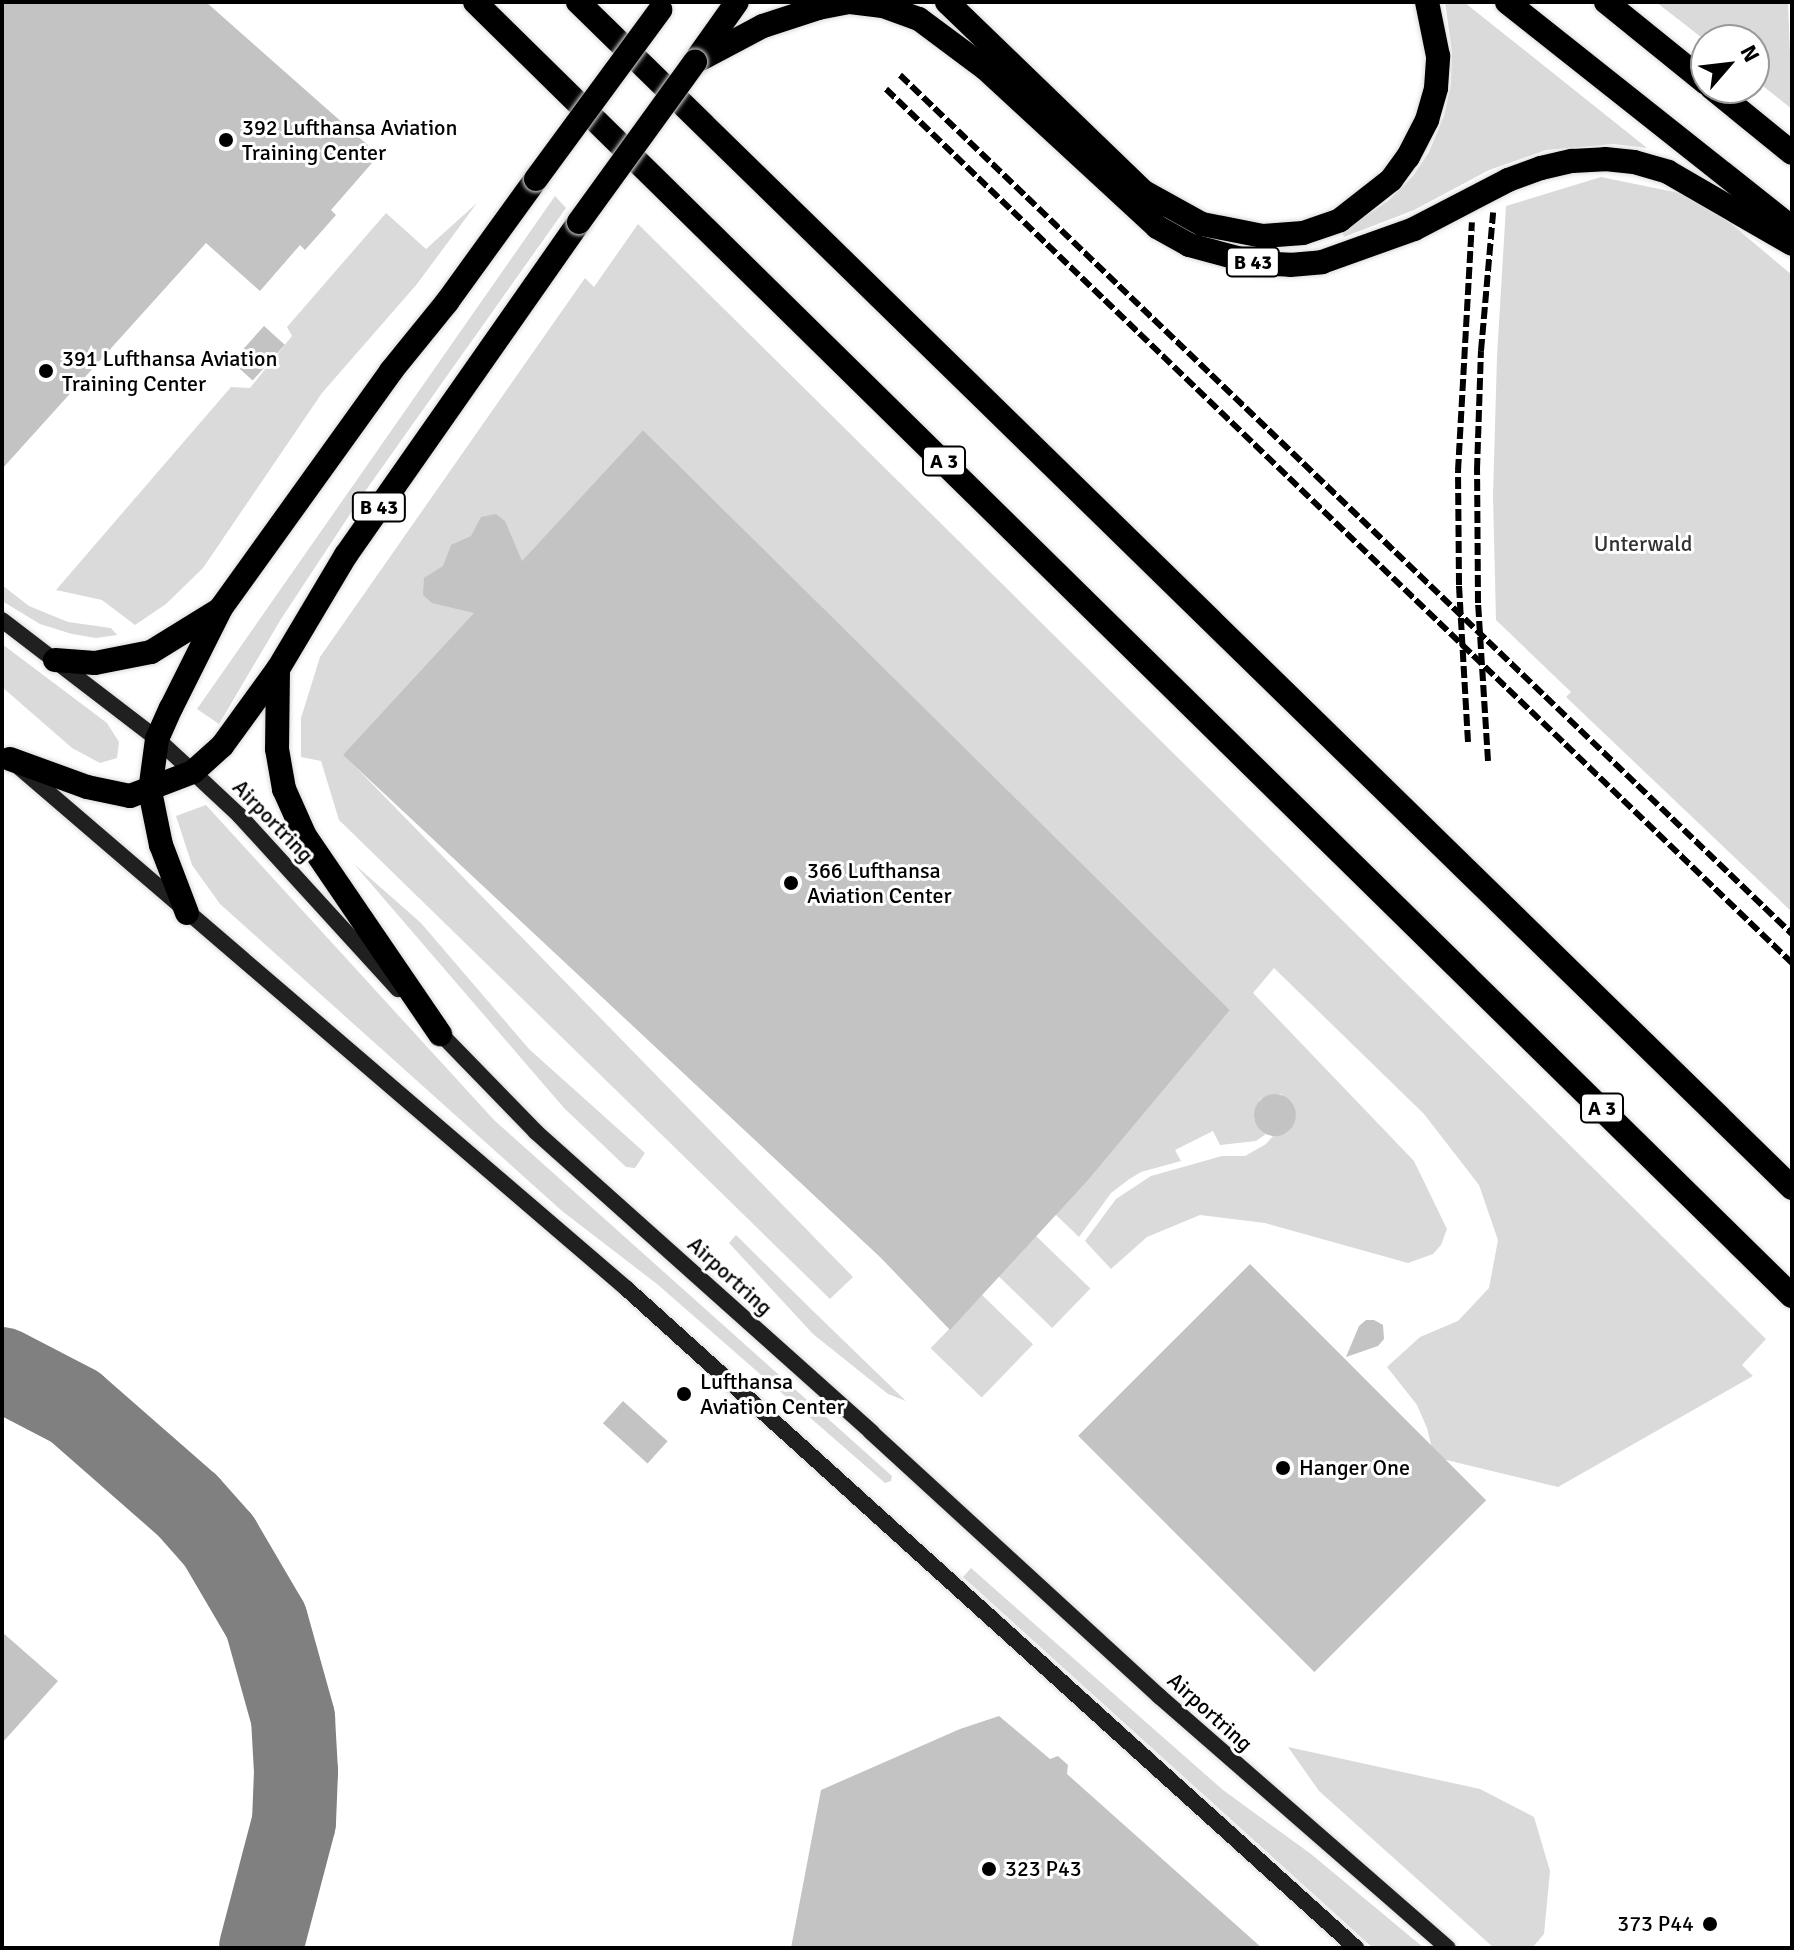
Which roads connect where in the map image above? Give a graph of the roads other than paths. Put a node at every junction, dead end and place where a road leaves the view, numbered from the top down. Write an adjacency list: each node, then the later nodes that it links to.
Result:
1 (475, 2): 26 (highway, A 3)
2 (578, 2): 25 (highway)
3 (737, 2): 9 (highway, B 43)
4 (947, 2): 5 (highway, B 43)
5 (1427, 2)
6 (1507, 2): 13 (highway)
7 (1606, 2): 10 (highway)
8 (663, 5): 15 (highway, bridge)
9 (695, 62): 14 (highway, B 43); 18 (highway, B 43, bridge)
10 (1690, 70)
11 (1732, 104): 12 (highway)
12 (1792, 153)
13 (1792, 228)
14 (1792, 244)
15 (221, 608): 17 (highway); 19 (highway)
16 (2, 620): 17 (street, Airportring)
17 (55, 660): 19 (street, Airportring)
18 (278, 669): 21 (highway, B 43); 24 (highway)
19 (157, 739): 21 (street, Airportring); 22 (highway)
20 (6, 756): 22 (highway); 23 (street)
21 (193, 772): 22 (highway); 24 (street, Airportring)
22 (150, 791): 23 (highway)
23 (187, 913): 27 (street)
24 (440, 1034): 28 (street, Airportring)
25 (1792, 1188)
26 (1792, 1296)
27 (1356, 1948)
28 (1448, 1948)

